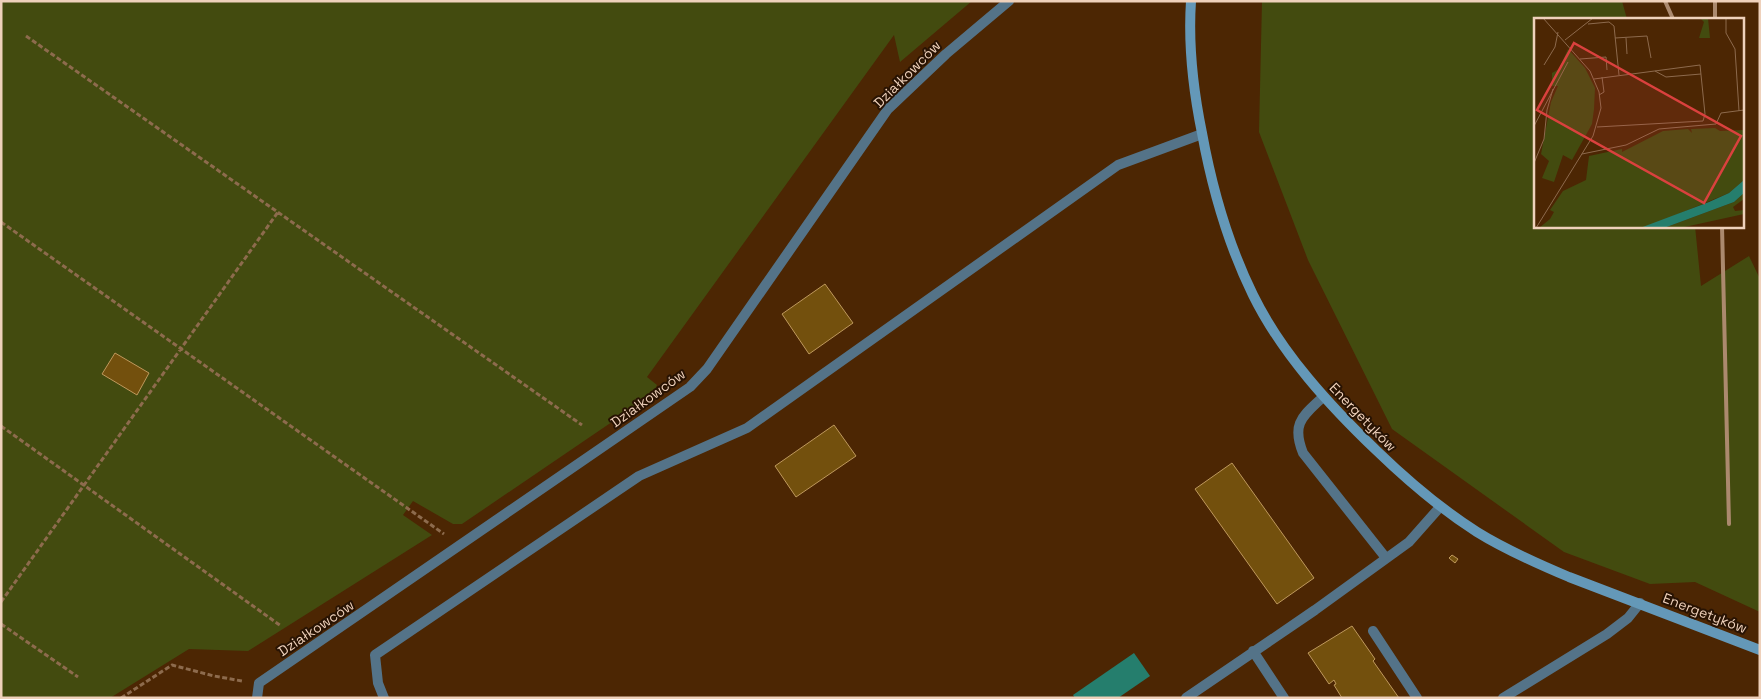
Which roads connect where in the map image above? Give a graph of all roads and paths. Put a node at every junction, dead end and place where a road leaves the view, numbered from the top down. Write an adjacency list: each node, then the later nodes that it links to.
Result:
1 (1009, 1): 13 (lane, Działkowców)
2 (1191, 1): 4 (street, Energetyków)
3 (26, 36): 5 (path)
4 (1202, 134): 8 (street, Energetyków); 26 (lane)
5 (278, 212): 7 (path); 9 (path)
6 (1, 222): 7 (path)
7 (181, 348): 11 (path); 13 (path)
8 (1323, 397): 12 (street, Energetyków); 14 (lane)
9 (582, 425)
10 (1, 426): 11 (path)
11 (84, 485): 15 (path); 18 (path)
12 (1440, 507): 14 (lane); 16 (street, Energetyków)
13 (460, 545): 23 (lane, Działkowców)
14 (1386, 558): 21 (lane)
15 (1, 602)
16 (1640, 603): 20 (street, Energetyków); 30 (lane)
17 (1, 624): 22 (path)
18 (281, 626)
19 (1373, 631): 29 (lane)
20 (1760, 650)
21 (1253, 651): 27 (lane); 28 (lane)
22 (78, 677)
23 (259, 683): 24 (path); 25 (lane)
24 (121, 698)
25 (257, 698)
26 (384, 698)
27 (1186, 698)
28 (1284, 698)
29 (1417, 698)
30 (1503, 698)

